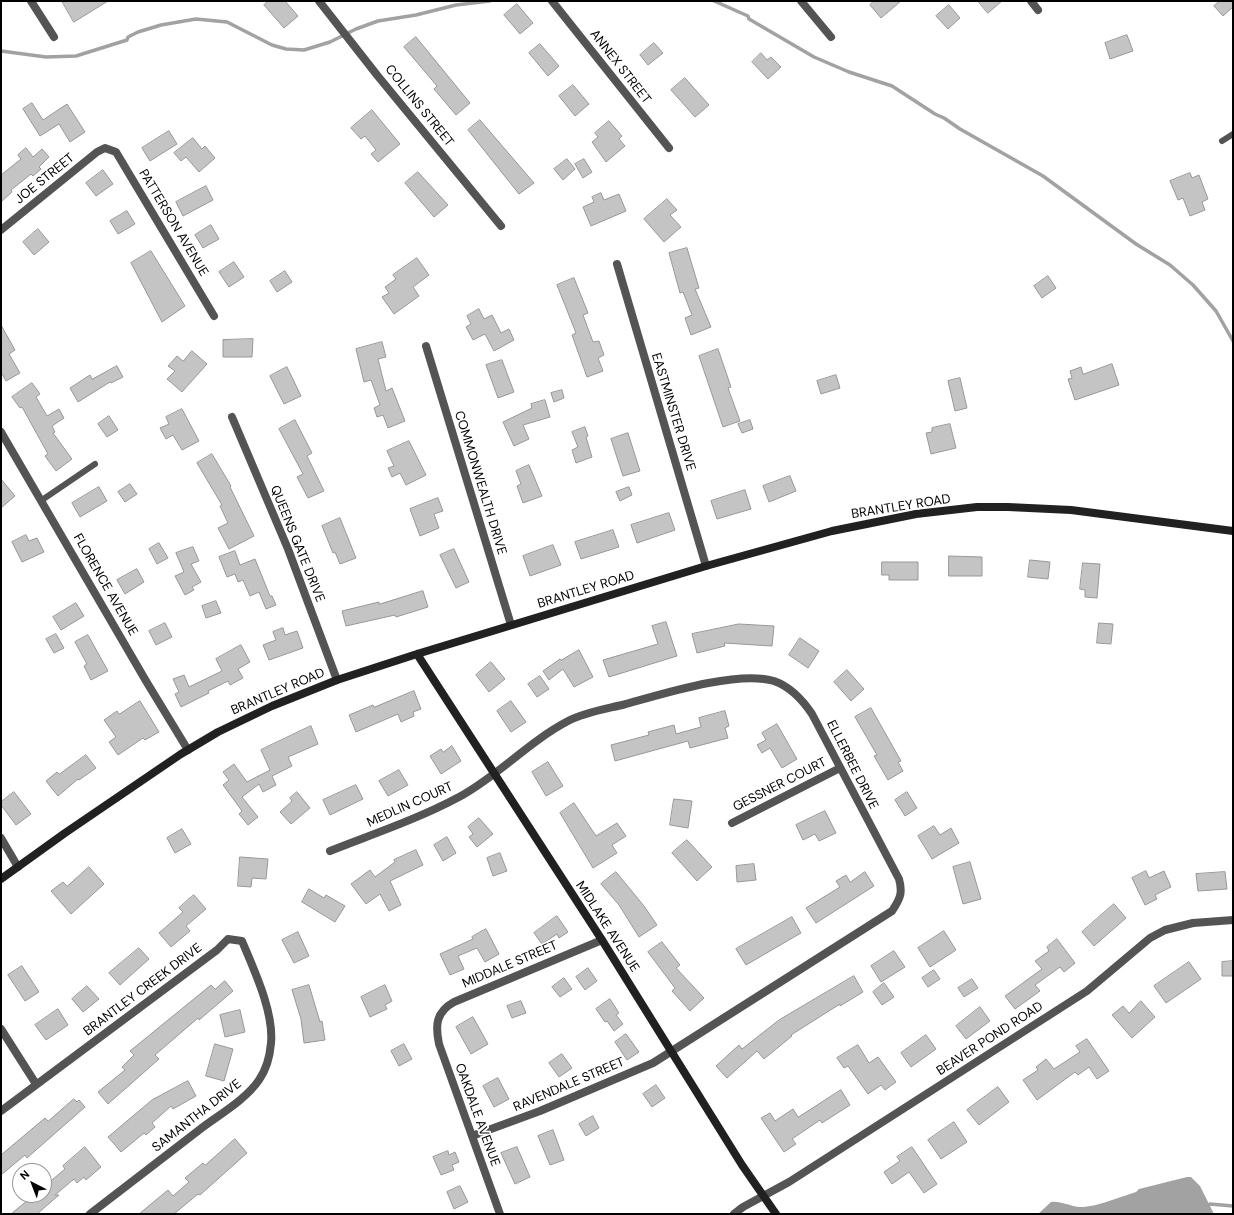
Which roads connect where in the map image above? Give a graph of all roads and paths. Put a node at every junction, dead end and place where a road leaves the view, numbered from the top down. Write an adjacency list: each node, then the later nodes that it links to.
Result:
1 (32, 1): 7 (street)
2 (319, 1): 13 (street, COLLINS STREET)
3 (552, 1): 12 (street, ANNEX STREET)
4 (801, 1): 8 (street)
5 (1031, 1): 6 (street)
6 (1038, 10)
7 (54, 37)
8 (831, 37)
9 (1233, 134): 10 (lane)
10 (1222, 141)
11 (105, 148): 14 (street, JOE STREET); 16 (street, PATTERSON AVENUE)
12 (668, 148)
13 (502, 226)
14 (1, 230)
15 (617, 264): 23 (street, EASTMINSTER DRIVE)
16 (214, 316)
17 (426, 346): 24 (street, COMMONWEALTH DRIVE)
18 (232, 417): 26 (street, QUEENS GATE DRIVE)
19 (1, 432): 21 (street, FLORENCE AVENUE)
20 (95, 464): 21 (lane)
21 (42, 500): 27 (street, FLORENCE AVENUE)
22 (1233, 531): 23 (street, BRANTLEY ROAD)
23 (706, 566): 24 (street, BRANTLEY ROAD)
24 (511, 625): 25 (street, BRANTLEY ROAD)
25 (418, 654): 26 (street, BRANTLEY ROAD); 29 (street, MIDLAKE AVENUE)
26 (337, 680): 27 (street, BRANTLEY ROAD)
27 (188, 750): 33 (street, BRANTLEY ROAD)
28 (840, 768): 29 (street, ELLERBEE DRIVE); 30 (street, GESSNER COURT); 40 (street, ELLERBEE DRIVE)
29 (494, 774): 32 (street, MEDLIN COURT); 36 (street, MIDLAKE AVENUE)
30 (732, 823)
31 (1, 838): 33 (street)
32 (330, 851)
33 (18, 867): 34 (street, BRANTLEY ROAD)
34 (1, 879)
35 (1233, 920): 44 (street, BEAVER POND ROAD)
36 (602, 940): 38 (street, MIDDALE STREET); 40 (street, MIDLAKE AVENUE)
37 (267, 1009): 41 (street, BRANTLEY CREEK DRIVE); 45 (street, SAMANTHA DRIVE)
38 (437, 1022): 43 (street, OAKDALE AVENUE)
39 (1, 1029): 41 (street)
40 (672, 1051): 43 (street, RAVENDALE STREET); 44 (street, MIDLAKE AVENUE)
41 (36, 1084): 42 (street, BRANTLEY CREEK DRIVE)
42 (1, 1111)
43 (472, 1136): 46 (street, OAKDALE AVENUE)
44 (763, 1196): 47 (street, BEAVER POND ROAD); 48 (street, MIDLAKE AVENUE)
45 (90, 1214)
46 (500, 1214)
47 (734, 1214)
48 (776, 1214)

